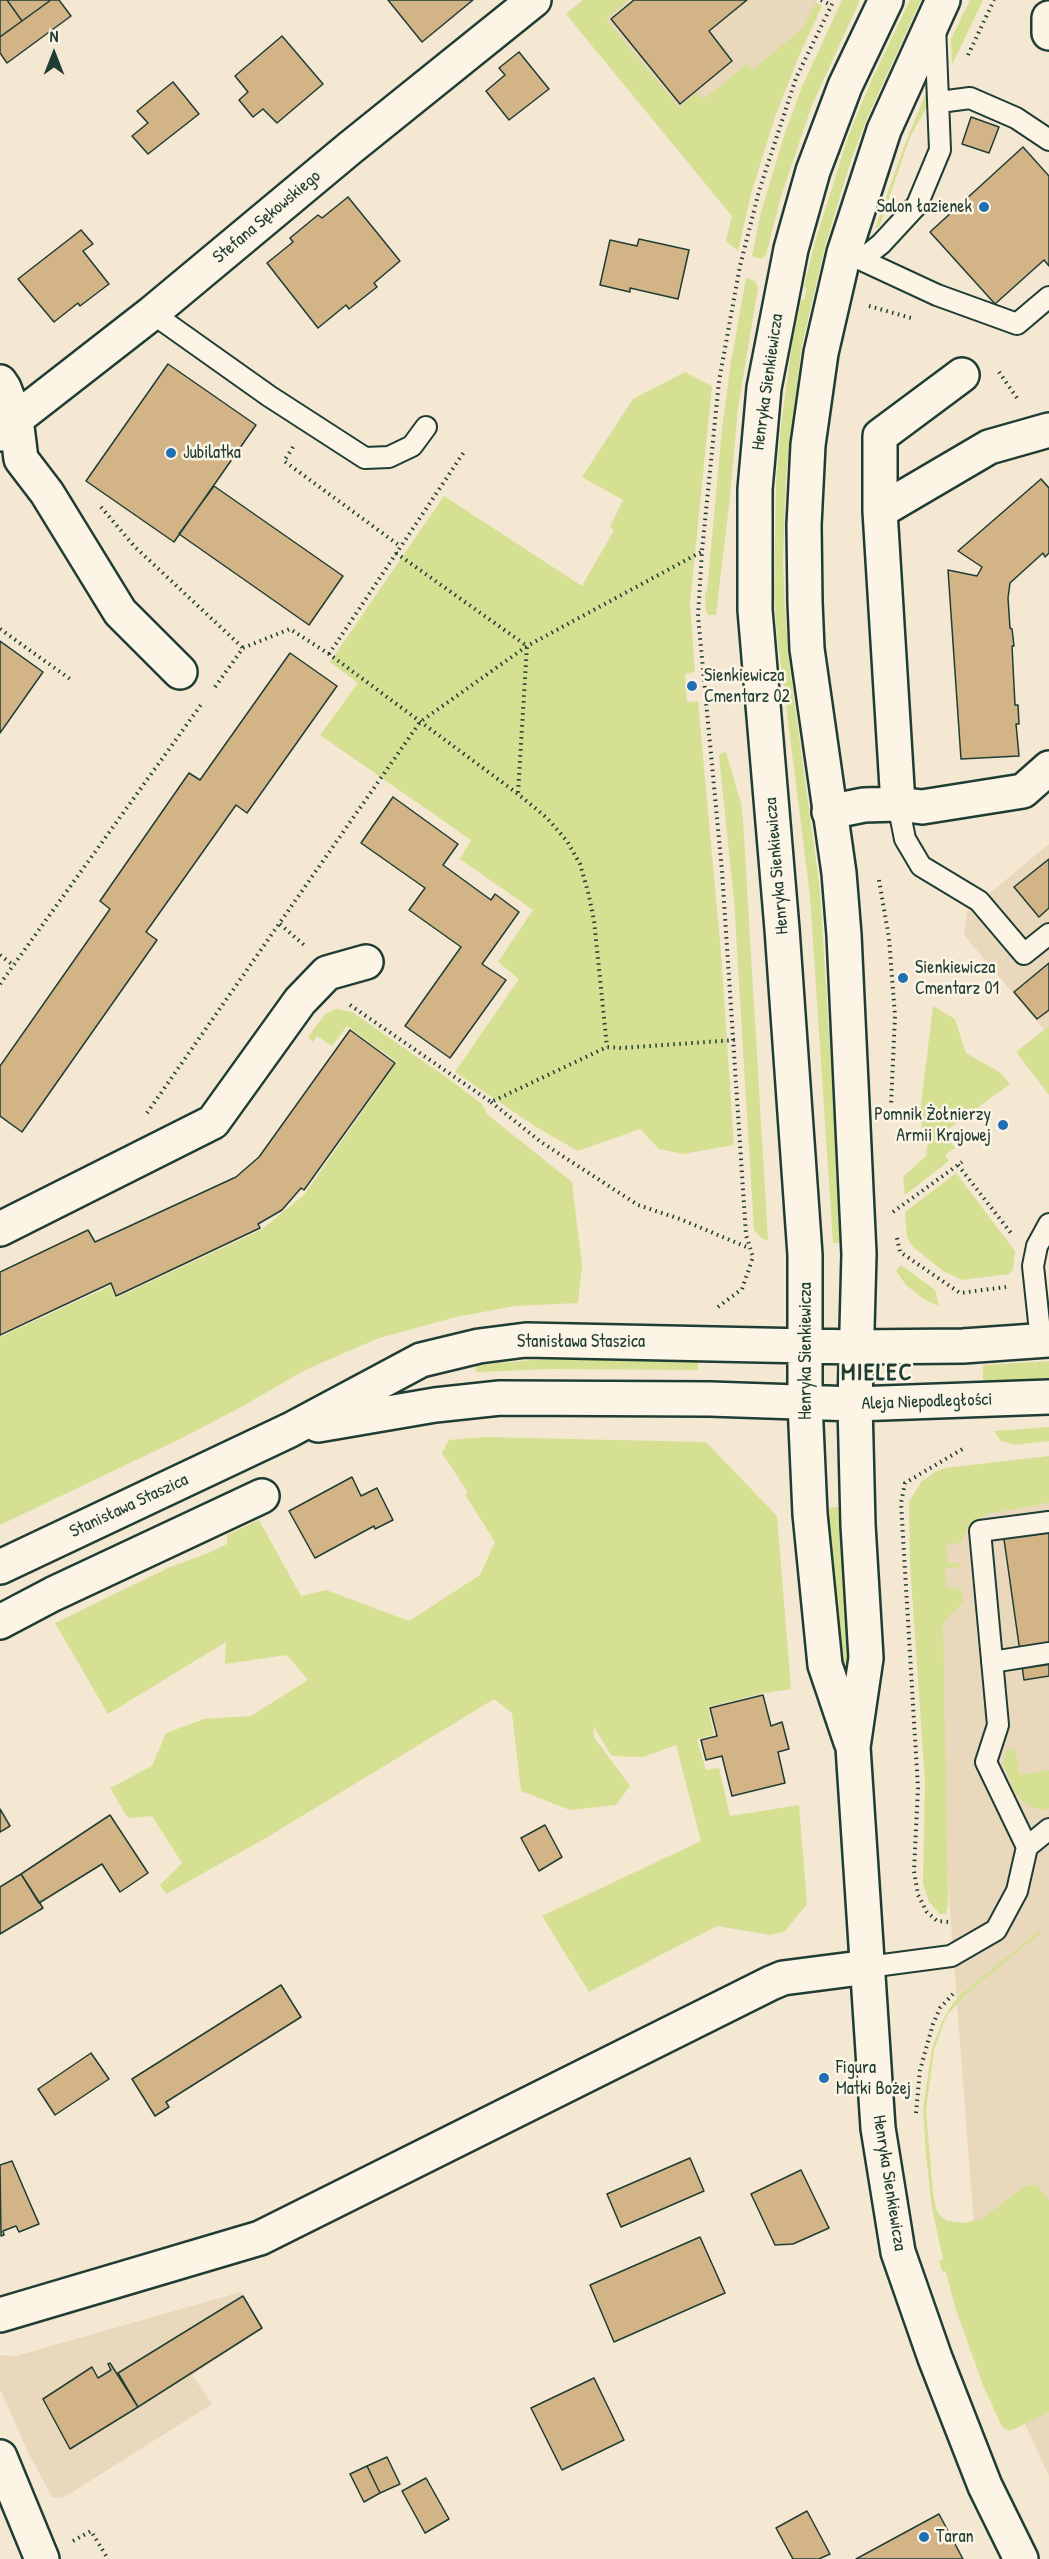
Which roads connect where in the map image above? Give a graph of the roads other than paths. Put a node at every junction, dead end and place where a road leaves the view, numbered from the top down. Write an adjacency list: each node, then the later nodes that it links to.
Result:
1 (534, 0): 10 (street, Stefana Sękowskiego)
2 (886, 0): 26 (street, Henryka Sienkiewicza)
3 (939, 9): 6 (lane); 8 (street, Henryka Sienkiewicza)
4 (1049, 18): 5 (street)
5 (1049, 33)
6 (940, 102): 7 (lane); 8 (lane)
7 (1049, 140)
8 (853, 256): 9 (lane); 20 (street, Henryka Sienkiewicza)
9 (1049, 297)
10 (152, 314): 13 (street, Stefana Sękowskiego); 14 (lane)
11 (962, 375): 16 (street)
12 (0, 382): 13 (street)
13 (8, 427): 17 (street)
14 (426, 427)
15 (1049, 430): 16 (street)
16 (880, 511): 19 (street)
17 (180, 672)
18 (1049, 768): 19 (street)
19 (898, 804): 20 (street); 21 (lane)
20 (829, 812): 27 (street, Henryka Sienkiewicza)
21 (1049, 934)
22 (366, 962): 24 (street)
23 (1049, 1224): 25 (lane)
24 (0, 1229)
25 (1045, 1341): 27 (street)
26 (805, 1346): 27 (street, Stanisława Staszica); 29 (street, Henryka Sienkiewicza); 31 (street, Stanisława Staszica)
27 (855, 1347): 30 (street, Henryka Sienkiewicza)
28 (1049, 1397): 30 (street, Aleja Niepodległości)
29 (805, 1403): 30 (street, Aleja Niepodległości); 31 (street, Stanisława Staszica); 38 (street, Henryka Sienkiewicza)
30 (855, 1404): 38 (street, Henryka Sienkiewicza)
31 (290, 1430): 34 (street, Stanisława Staszica)
32 (262, 1496): 35 (street)
33 (1049, 1522): 37 (lane)
34 (0, 1567)
35 (0, 1622)
36 (1049, 1653): 37 (lane)
37 (992, 1662): 40 (lane)
38 (853, 1747): 41 (street, Henryka Sienkiewicza)
39 (1049, 1829): 40 (lane)
40 (1027, 1847): 41 (lane)
41 (868, 1967): 42 (street); 45 (street, Henryka Sienkiewicza)
42 (0, 2314)
43 (0, 2457): 44 (street)
44 (42, 2559)
45 (1021, 2559)

